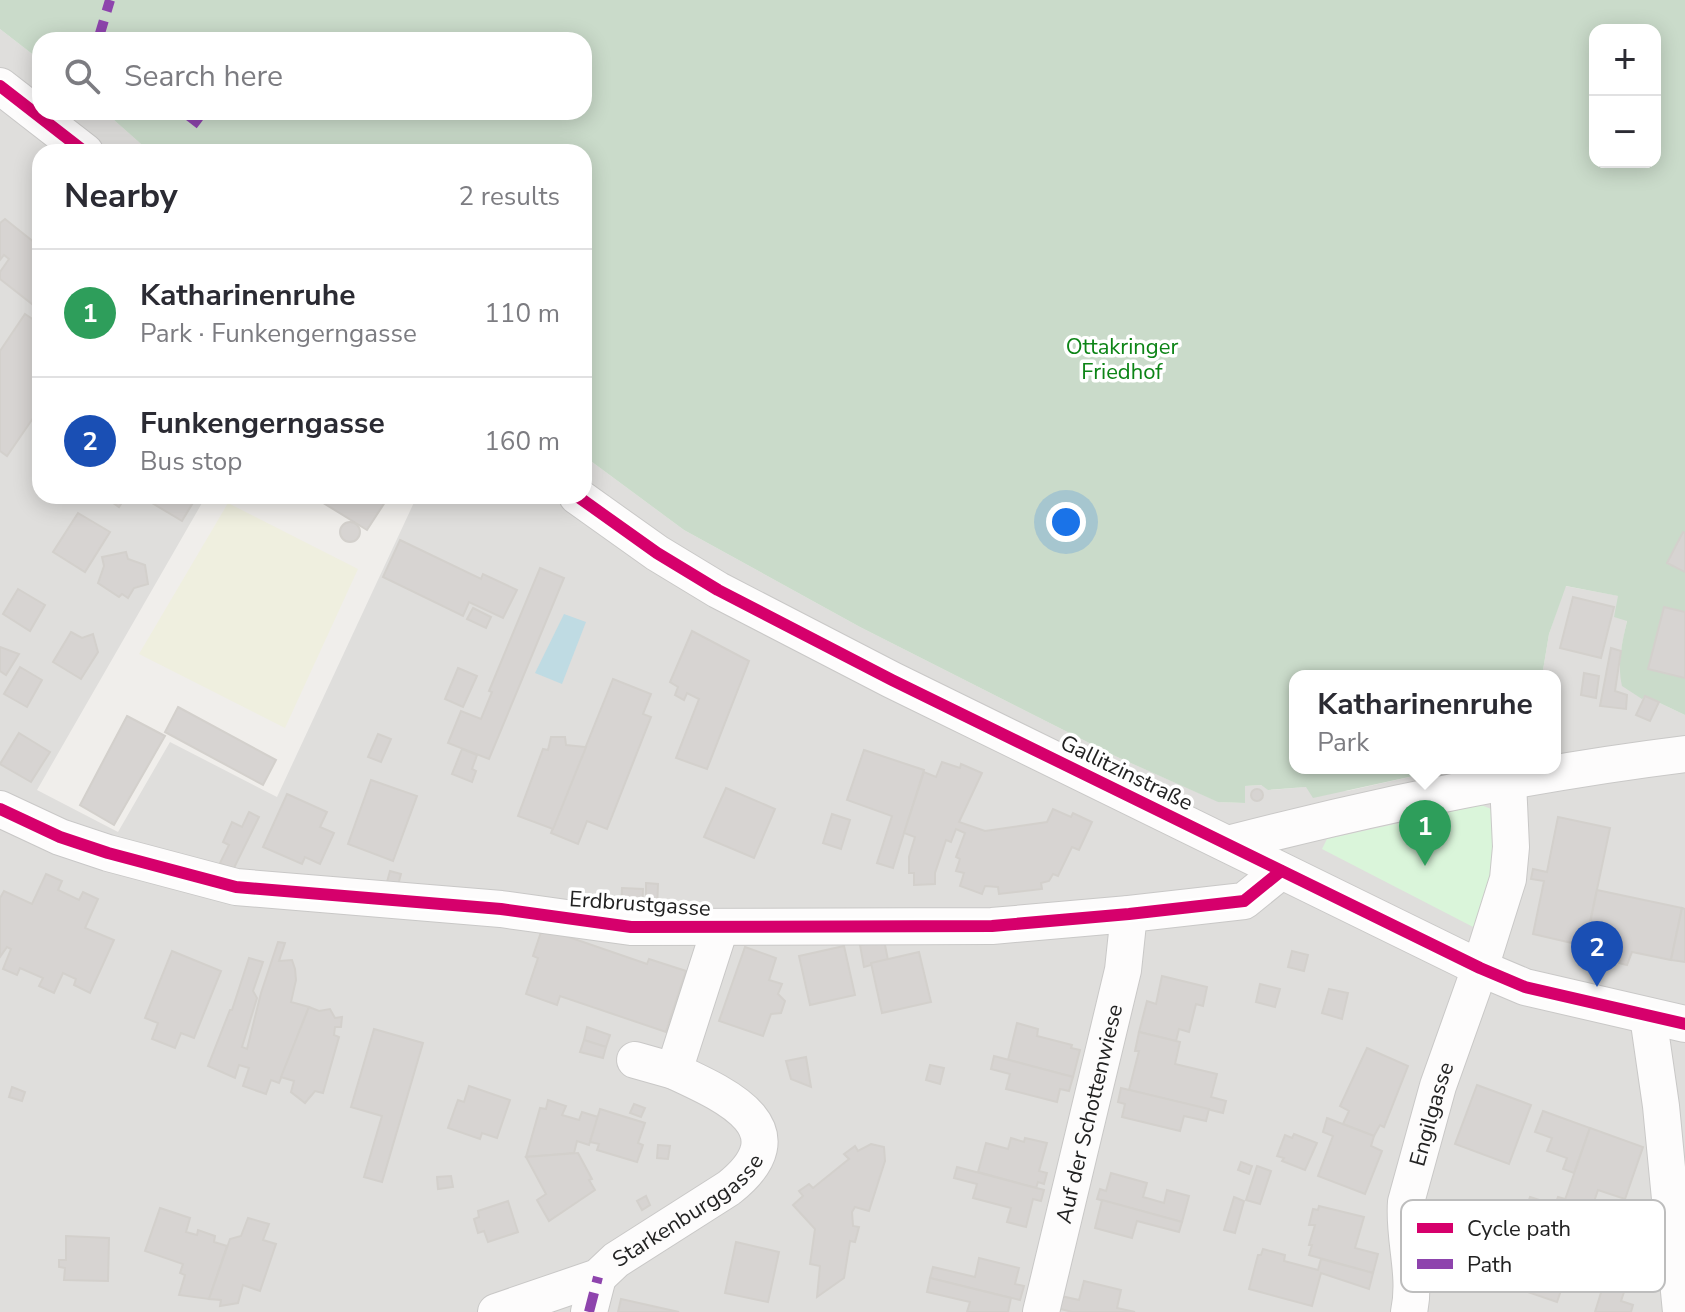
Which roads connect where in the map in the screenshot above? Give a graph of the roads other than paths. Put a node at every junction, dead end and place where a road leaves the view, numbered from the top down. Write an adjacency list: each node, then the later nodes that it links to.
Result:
1 (0, 86): 2 (street)
2 (32, 111)
3 (44, 120): 4 (street)
4 (75, 144)
5 (588, 504): 11 (street, Gallitzinstraße)
6 (1685, 754): 7 (street)
7 (1561, 771)
8 (1545, 774): 9 (street)
9 (1508, 782): 11 (street); 15 (street, Engilgasse)
10 (0, 809): 14 (street, Erdbrustgasse)
11 (1228, 844): 12 (street, Gallitzinstraße)
12 (1281, 871): 13 (street, Erdbrustgasse); 15 (street, Gallitzinstraße)
13 (1129, 914): 14 (street, Erdbrustgasse); 25 (street, Auf der Schottenwiese)
14 (720, 928): 19 (street)
15 (1480, 968): 16 (street, Gallitzinstraße); 20 (street, Engilgasse)
16 (1648, 1016): 17 (street, Gallitzinstraße); 27 (street)
17 (1685, 1024)
18 (635, 1060): 19 (street, Starkenburggasse)
19 (674, 1071): 21 (street, Starkenburggasse)
20 (1407, 1200)
21 (598, 1277): 23 (street, Starkenburggasse); 24 (street)
22 (1411, 1292): 26 (street, Engilgasse)
23 (496, 1312)
24 (589, 1312)
25 (1041, 1312)
26 (1409, 1312)
27 (1681, 1312)

